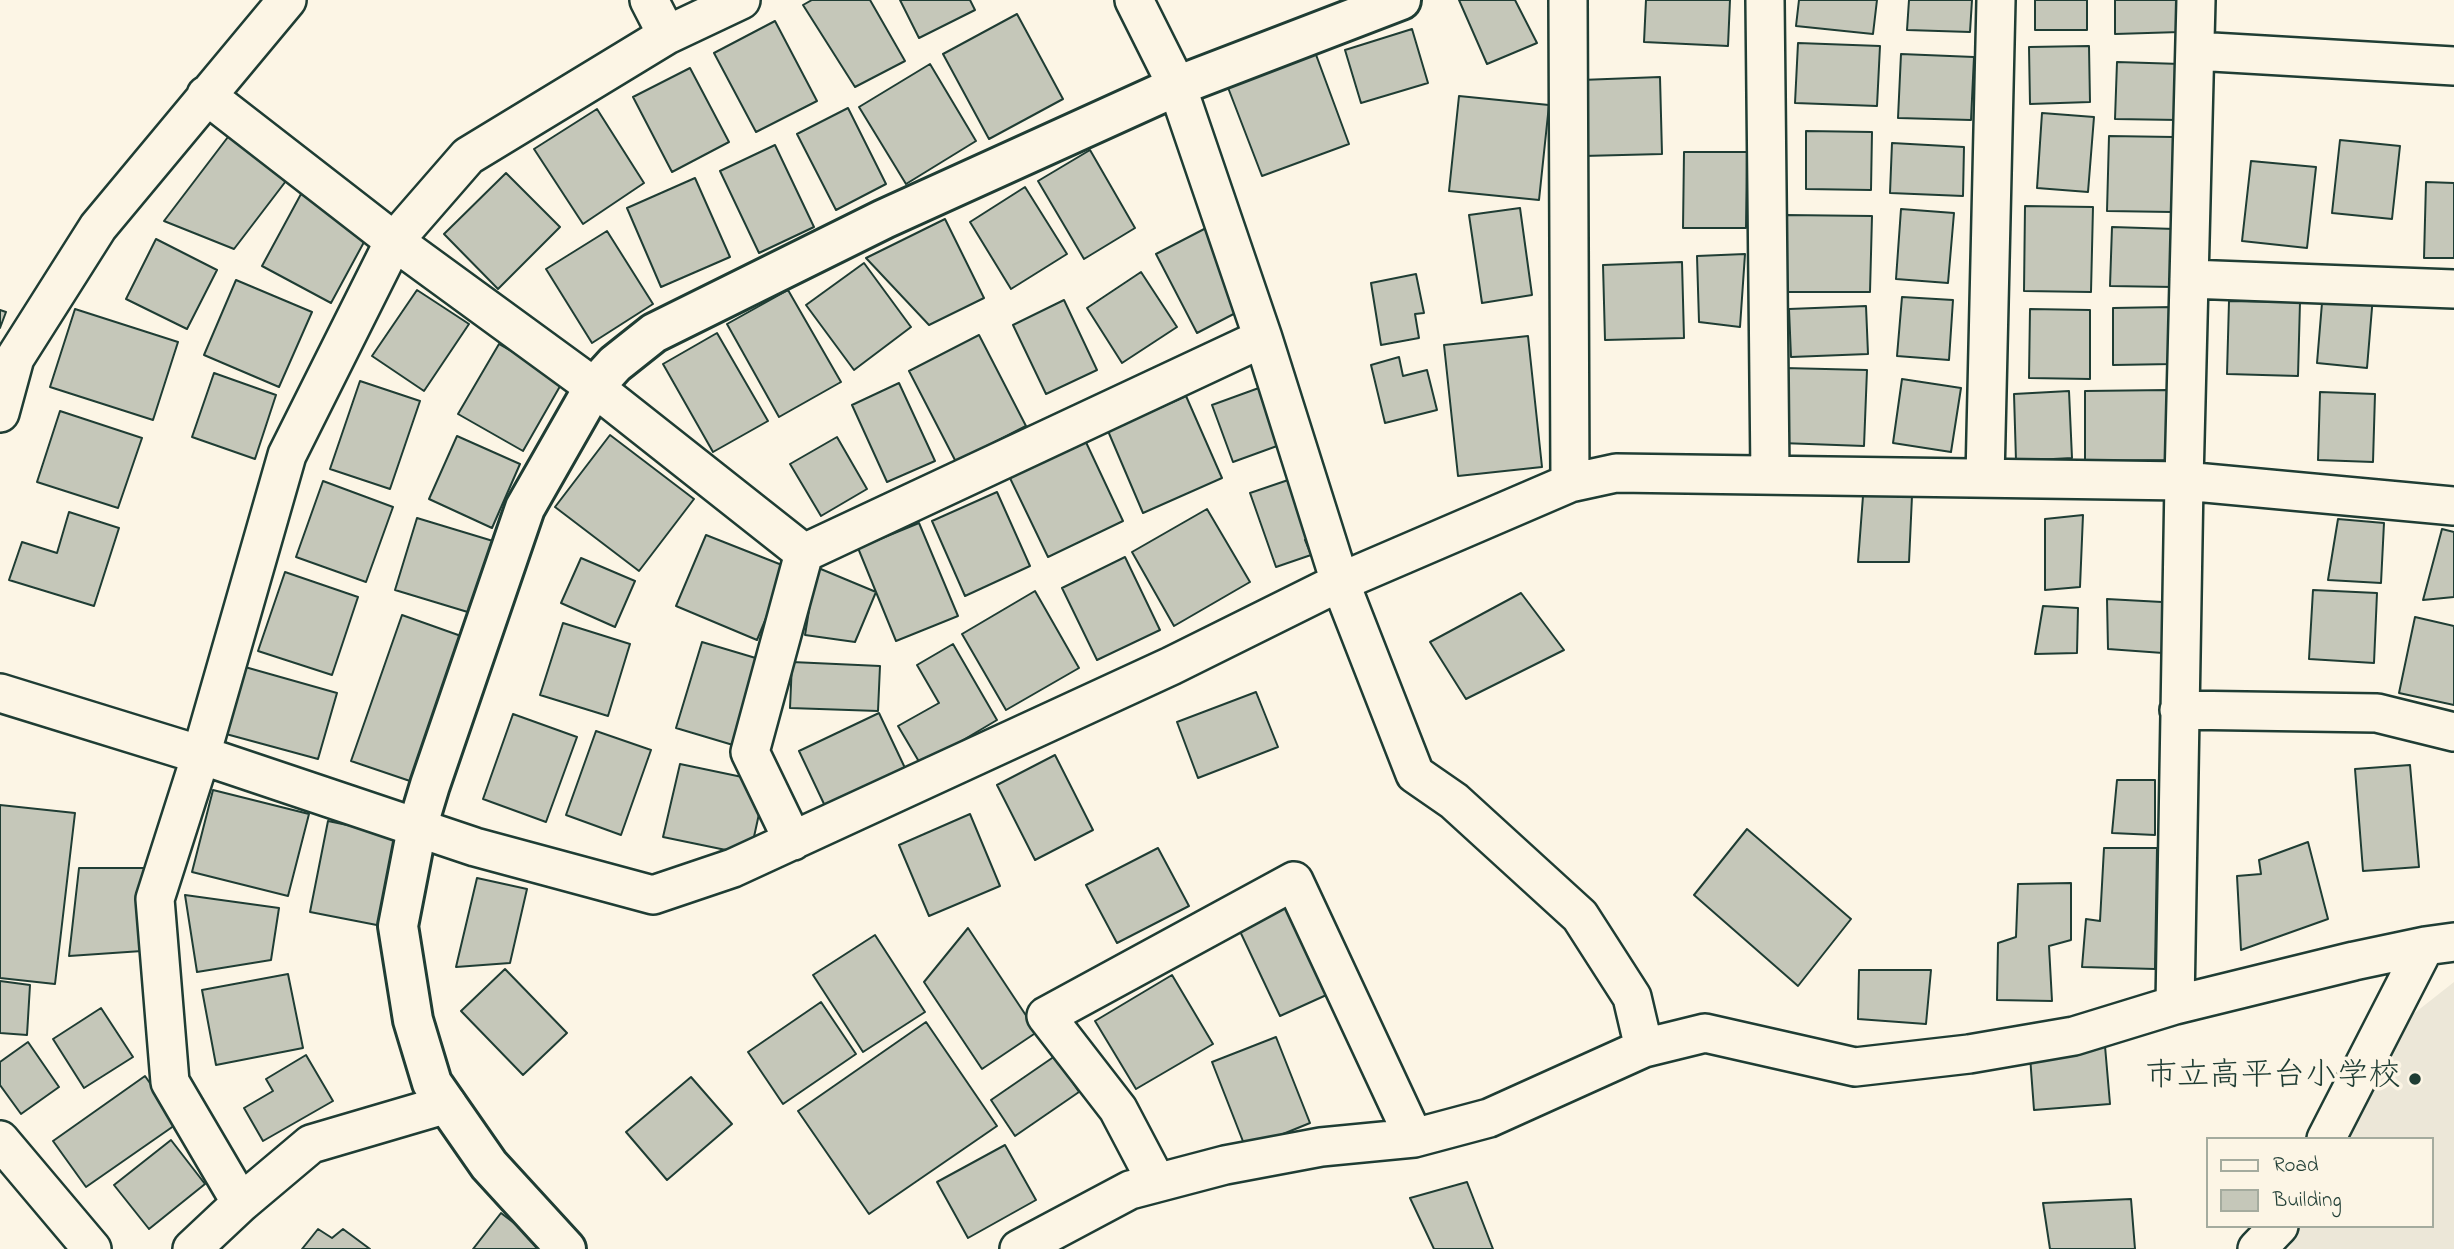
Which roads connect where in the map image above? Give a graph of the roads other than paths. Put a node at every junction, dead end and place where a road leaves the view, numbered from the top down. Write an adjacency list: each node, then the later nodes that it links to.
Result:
1 (287, 0): 14 (street)
2 (649, 0): 10 (street)
3 (741, 0): 10 (street)
4 (1134, 0): 13 (street)
5 (1401, 0): 13 (street)
6 (1568, 0): 24 (street)
7 (1765, 0): 21 (street)
8 (1996, 0): 22 (street)
9 (2196, 0): 11 (street)
10 (667, 35): 15 (street)
11 (2195, 51): 12 (street); 16 (street)
12 (2454, 66)
13 (1177, 86): 18 (street); 19 (street)
14 (206, 95): 15 (street); 20 (street)
15 (394, 241): 19 (street); 31 (street)
16 (2189, 279): 17 (street); 23 (street)
17 (2454, 289)
18 (1263, 338): 26 (street); 27 (street)
19 (594, 387): 26 (street); 32 (street)
20 (0, 413)
21 (1770, 475): 22 (street); 24 (street)
22 (1985, 478): 23 (street)
23 (2184, 481): 25 (street); 29 (street)
24 (1570, 483): 27 (street)
25 (2454, 506)
26 (804, 553): 33 (street)
27 (1340, 582): 33 (street); 36 (street)
28 (0, 693): 31 (street)
29 (2179, 710): 30 (street); 35 (street)
30 (2454, 732)
31 (201, 755): 32 (street); 42 (street)
32 (418, 828): 33 (street); 37 (street)
33 (793, 841)
34 (2440, 944): 35 (street); 38 (street)
35 (2175, 1005): 36 (street)
36 (1644, 1048): 39 (street)
37 (447, 1104): 42 (street); 46 (street)
38 (2327, 1137)
39 (1414, 1138): 41 (street); 41 (street)
40 (0, 1140): 44 (street)
41 (1157, 1183): 47 (street)
42 (241, 1203): 45 (street)
43 (2277, 1228): 48 (street)
44 (92, 1249)
45 (192, 1249)
46 (566, 1249)
47 (1019, 1249)
48 (2258, 1249)

